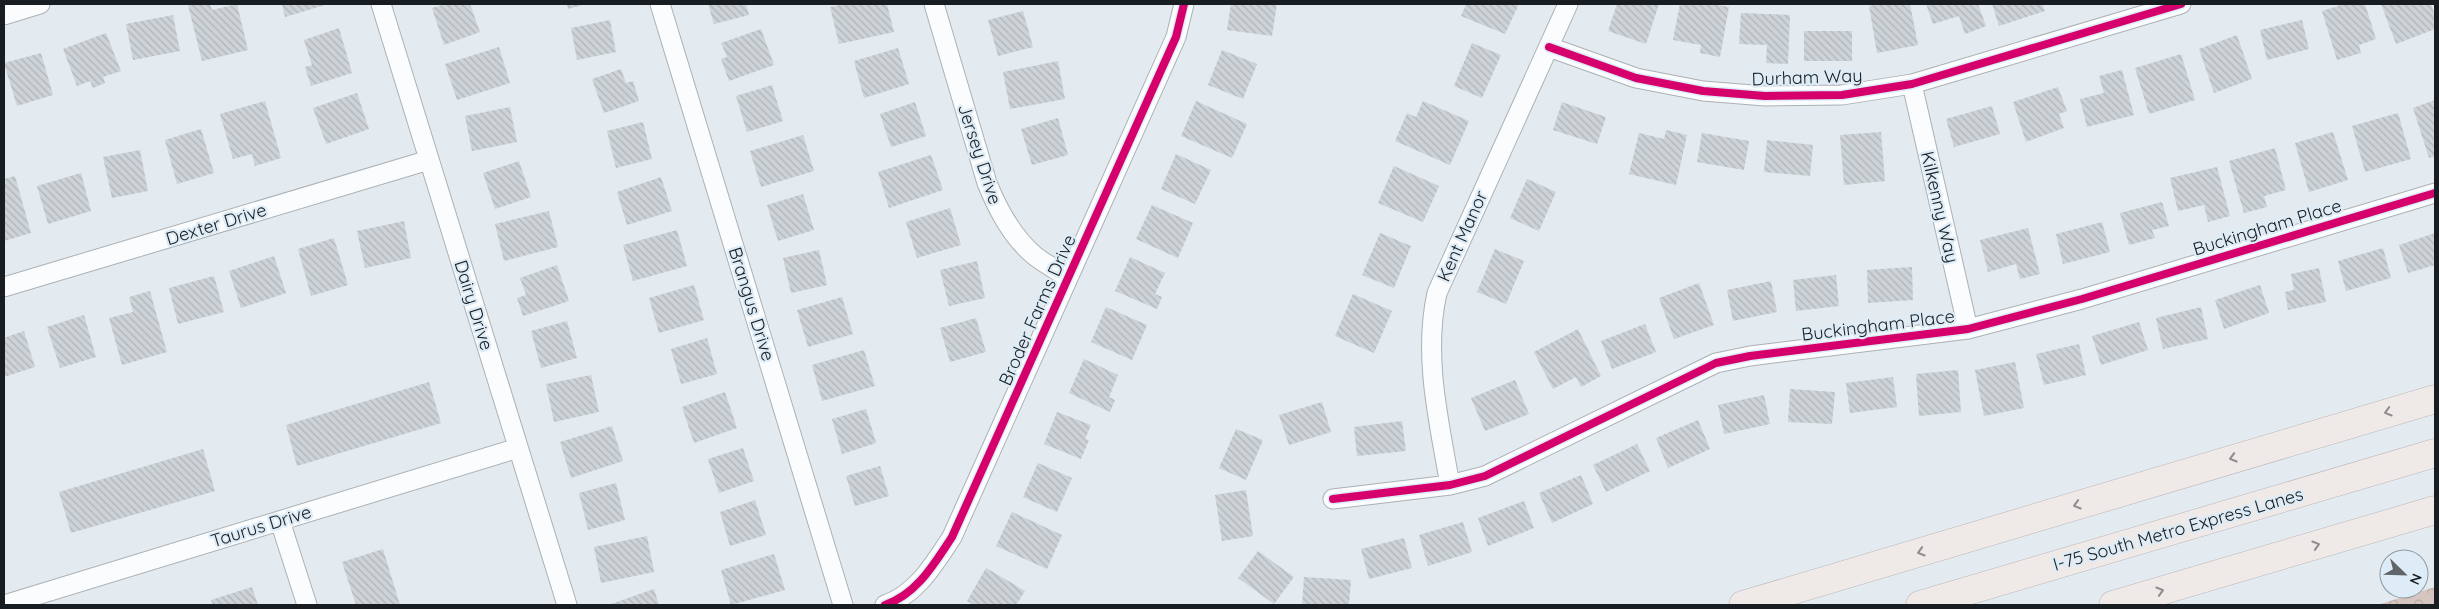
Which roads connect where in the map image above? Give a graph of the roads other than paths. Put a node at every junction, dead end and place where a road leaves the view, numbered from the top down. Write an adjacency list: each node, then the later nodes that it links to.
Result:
1 (40, 4): 8 (street)
2 (381, 4): 11 (street, Dairy Drive)
3 (660, 4): 27 (street, Brangus Drive)
4 (934, 4): 13 (street, Jersey Drive)
5 (1184, 4): 13 (street, Broder Farms Drive)
6 (1568, 4): 9 (street, Kent Manor)
7 (2181, 4): 10 (street, Durham Way)
8 (4, 14)
9 (1549, 48): 10 (street, Durham Way); 19 (street, Kent Manor)
10 (1912, 84): 15 (street, Kilkenny Way)
11 (429, 160): 14 (street, Dexter Drive); 17 (street, Dairy Drive)
12 (2435, 193): 15 (street, Buckingham Place)
13 (1068, 277): 28 (street, Broder Farms Drive)
14 (4, 287)
15 (1968, 329): 19 (street, Buckingham Place)
16 (2435, 399): 29 (highway, one-way to 29)
17 (518, 448): 22 (street, Taurus Drive); 26 (street, Dairy Drive)
18 (2435, 453): 30 (highway, I-75 South Metro Express Lanes)
19 (1450, 485): 20 (street, Buckingham Place)
20 (1333, 499)
21 (2435, 510): 31 (highway, one-way to 21)
22 (280, 521): 23 (street, Taurus Drive); 25 (street)
23 (45, 599): 24 (street, Taurus Drive)
24 (4, 605)
25 (307, 605)
26 (567, 605)
27 (843, 605)
28 (885, 605)
29 (1743, 605)
30 (1920, 605)
31 (2113, 605)

